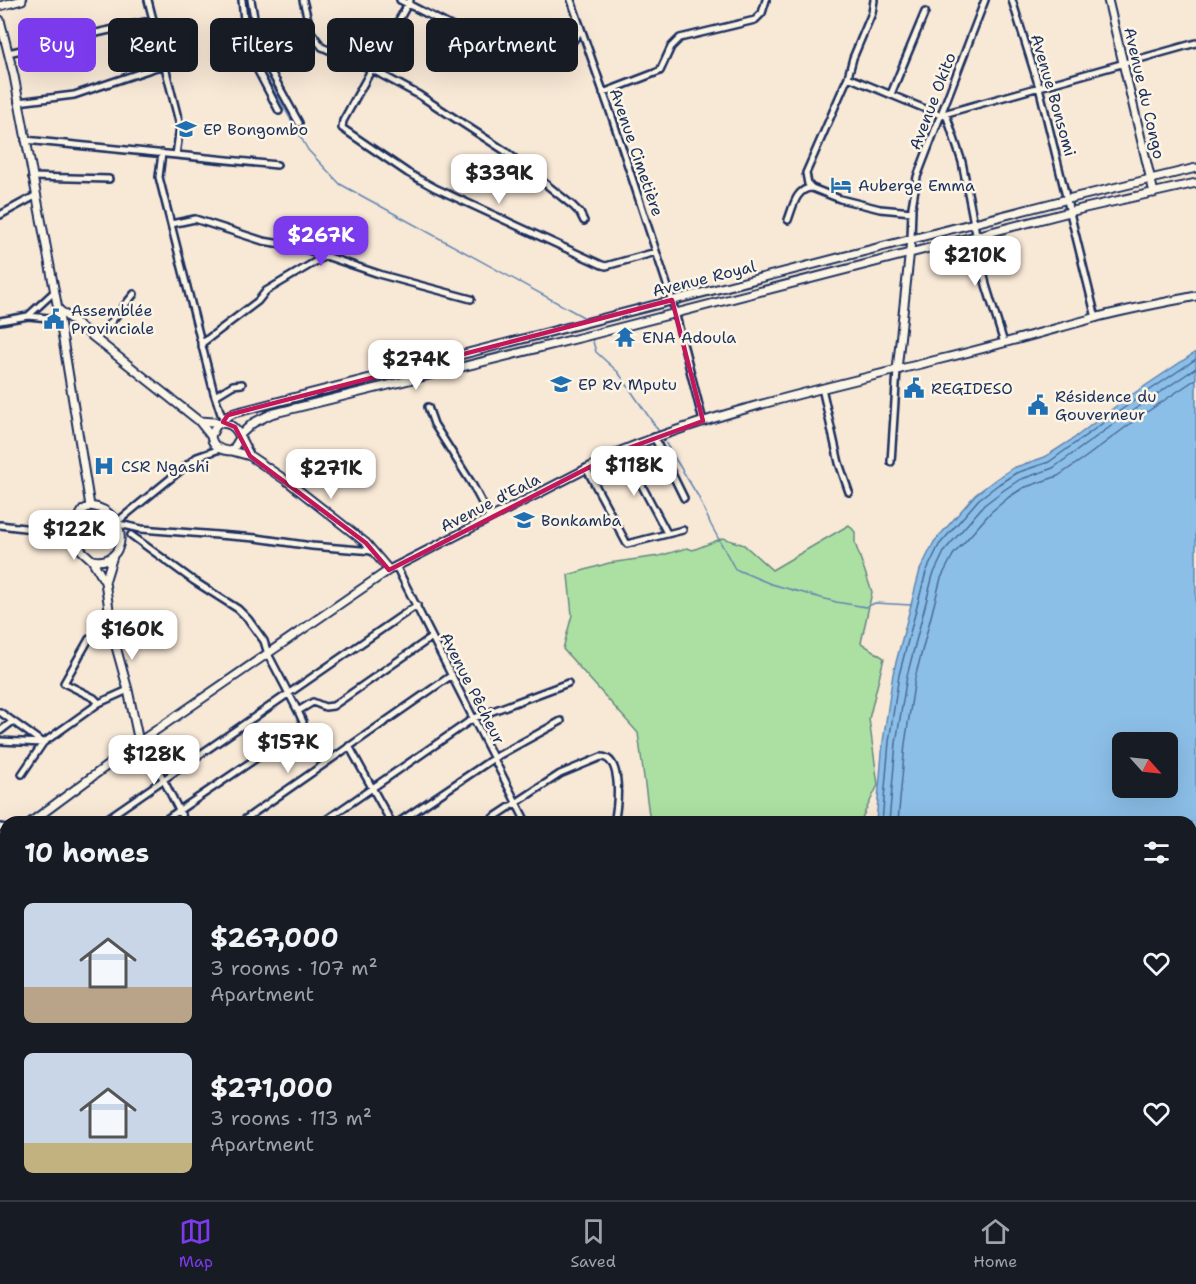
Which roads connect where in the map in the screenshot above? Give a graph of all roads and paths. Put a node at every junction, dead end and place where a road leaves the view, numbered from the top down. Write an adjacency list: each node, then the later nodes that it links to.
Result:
1 (22, 0): 14 (street)
2 (148, 0): 16 (street)
3 (242, 0): 38 (street)
4 (251, 0): 40 (street)
5 (303, 0): 26 (street)
6 (400, 0): 13 (street)
7 (572, 0): 21 (street, Avenue Cimetière)
8 (766, 0): 35 (street)
9 (874, 0): 33 (street)
10 (985, 0): 39 (street, Avenue Okito)
11 (1012, 0): 34 (street, Avenue Bonsomi)
12 (1108, 0): 28 (street, Avenue du Congo)
13 (409, 2): 17 (street); 18 (street)
14 (0, 6)
15 (925, 12): 36 (street)
16 (153, 18)
17 (401, 18)
18 (438, 18)
19 (0, 20): 27 (street)
20 (108, 30): 27 (street)
21 (581, 30): 22 (street); 24 (street, Avenue Cimetière)
22 (578, 34)
23 (578, 42): 24 (street)
24 (585, 43): 35 (street, Avenue Cimetière)
25 (1196, 43): 28 (street)
26 (327, 50)
27 (8, 53): 37 (street)
28 (1125, 65): 34 (street); 49 (street, Avenue du Congo)
29 (143, 72): 37 (street)
30 (166, 72): 43 (street)
31 (372, 72): 65 (street)
32 (377, 72): 59 (street)
33 (848, 77): 36 (street); 46 (street)
34 (1039, 87): 39 (street); 55 (street, Avenue Bonsomi)
35 (603, 93): 65 (street, Avenue Cimetière)
36 (891, 94): 39 (street)
37 (18, 102): 41 (street)
38 (279, 111)
39 (943, 114): 57 (street, Avenue Okito); 61 (street)
40 (299, 123)
41 (25, 140): 42 (street); 47 (street)
42 (162, 153): 43 (street); 62 (street)
43 (176, 155): 44 (street)
44 (277, 165)
45 (1196, 168): 49 (street, Avenue Royal)
46 (806, 173): 51 (street); 52 (street)
47 (32, 177): 48 (street); 54 (street)
48 (110, 179)
49 (1151, 179): 53 (street, Avenue du Congo); 55 (street, Avenue Royal)
50 (1196, 183): 53 (street, Avenue Royal)
51 (812, 188): 52 (street); 57 (street)
52 (799, 193): 60 (street)
53 (1154, 193): 56 (street, Avenue Royal)
54 (35, 196): 58 (street); 68 (street)
55 (1068, 199): 56 (street, Avenue Bonsomi); 61 (street, Avenue Royal)
56 (1071, 211): 63 (street, Avenue Royal); 76 (street, Avenue Bonsomi)
57 (912, 213): 64 (street, Avenue Okito)
58 (0, 215)
59 (584, 220)
60 (788, 220)
61 (973, 223): 63 (street); 64 (street, Avenue Royal)
62 (171, 224): 67 (street); 81 (street)
63 (976, 236): 66 (street, Avenue Royal); 80 (street)
64 (911, 240): 66 (street); 72 (street, Avenue Royal)
65 (656, 252): 72 (street, Avenue Cimetière)
66 (909, 254): 74 (street, Avenue Royal); 82 (street)
67 (326, 256): 71 (street); 81 (street)
68 (54, 292): 73 (street); 75 (street)
69 (134, 294): 79 (street)
70 (1196, 296): 76 (street, Avenue d'Eala)
71 (471, 299)
72 (672, 300): 74 (street, Avenue Cimetière); 88 (street, Avenue Royal)
73 (58, 309): 77 (street); 79 (street)
74 (676, 313): 89 (street, Avenue Cimetière); 90 (street, Avenue Royal)
75 (28, 316): 77 (street); 78 (street)
76 (1096, 318): 80 (street, Avenue d'Eala)
77 (59, 319): 102 (street)
78 (0, 321)
79 (97, 339): 87 (street)
80 (1004, 343): 82 (street, Avenue d'Eala)
81 (201, 344): 85 (street)
82 (897, 370): 84 (street, Avenue d'Eala); 98 (street)
83 (242, 384): 85 (street)
84 (822, 388): 89 (street, Avenue d'Eala); 100 (street)
85 (215, 396): 88 (street)
86 (428, 407): 103 (street)
87 (199, 421): 88 (street); 92 (street)
88 (223, 421): 90 (street); 92 (street)
89 (703, 421): 91 (street, Avenue d'Eala)
90 (240, 436): 95 (street); 97 (street)
91 (656, 436): 94 (street, Avenue d'Eala); 101 (street)
92 (211, 438): 93 (street); 96 (street)
93 (220, 449): 95 (street); 96 (street)
94 (623, 450): 99 (street, Avenue d'Eala); 110 (street)
95 (232, 451): 97 (street)
96 (206, 453): 105 (street)
97 (250, 456): 114 (street)
98 (891, 462)
99 (586, 468): 103 (street, Avenue d'Eala); 110 (street)
100 (849, 492)
101 (684, 498)
102 (90, 506): 104 (street); 105 (street)
103 (490, 518): 117 (street, Avenue d'Eala)
104 (76, 522): 109 (street); 113 (street)
105 (118, 523): 107 (street); 112 (street)
106 (0, 525): 109 (street)
107 (141, 529): 111 (street); 114 (street)
108 (683, 530): 110 (street)
109 (56, 532): 113 (street)
110 (667, 534)
111 (131, 535): 112 (street); 122 (street)
112 (120, 537): 115 (street)
113 (77, 543): 116 (street)
114 (373, 551): 117 (street)
115 (113, 556): 116 (street); 118 (street)
116 (92, 560): 118 (street)
117 (393, 568): 119 (street, Avenue Pêcheur); 122 (street, Avenue d'Eala)
118 (105, 582): 120 (street)
119 (417, 605): 121 (street, Avenue Pêcheur); 126 (street)
120 (113, 636): 125 (street); 127 (street)
121 (432, 637): 123 (street, Avenue Pêcheur); 128 (street)
122 (268, 654): 126 (street); 135 (street, Avenue d'Eala)
123 (452, 675): 130 (street, Avenue Pêcheur); 137 (street)
124 (568, 683): 130 (street)
125 (128, 690): 127 (street); 135 (street)
126 (288, 692): 128 (street); 140 (street)
127 (99, 703): 136 (street)
128 (298, 711): 143 (street)
129 (0, 712): 132 (street)
130 (474, 718): 138 (street, Avenue Pêcheur); 141 (street)
131 (561, 721): 138 (street)
132 (12, 722): 133 (street); 136 (street)
133 (0, 731)
134 (0, 741): 136 (street)
135 (141, 741): 140 (street); 144 (street, Avenue d'Eala)
136 (43, 743): 139 (street)
137 (349, 746): 141 (street); 148 (street)
138 (494, 758): 142 (street, Avenue Pêcheur); 151 (street)
139 (22, 774)
140 (163, 779): 143 (street); 145 (street)
141 (372, 788): 149 (street); 150 (street)
142 (516, 802): 152 (street); 153 (street, Avenue Pêcheur); 154 (street)
143 (179, 809): 146 (street); 147 (street)
144 (40, 816)
145 (111, 816)
146 (170, 816)
147 (182, 816)
148 (250, 816)
149 (332, 816)
150 (388, 816)
151 (408, 816)
152 (496, 816)
153 (522, 816)
154 (615, 816)

